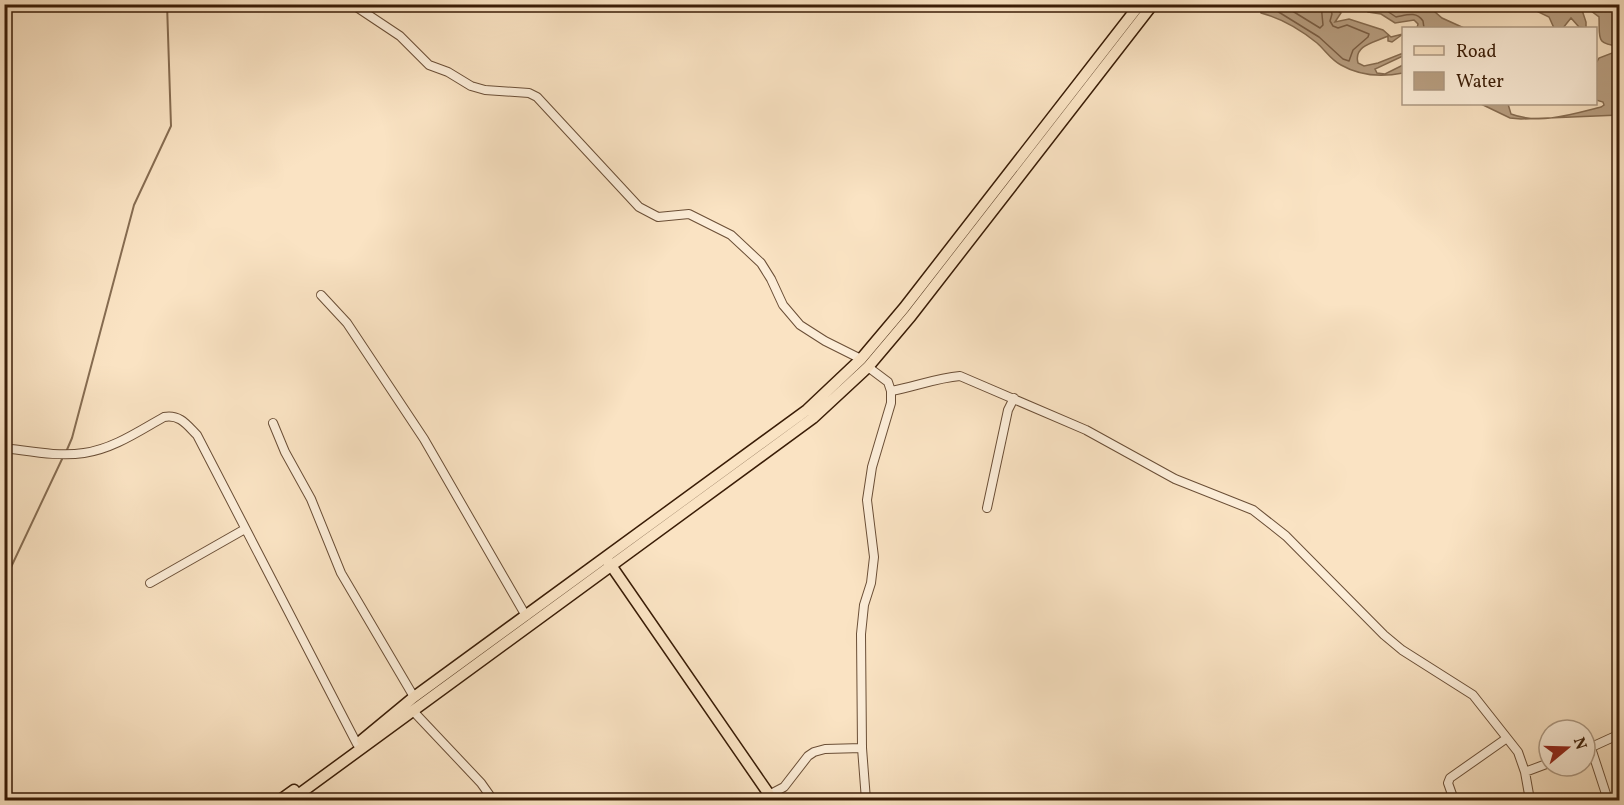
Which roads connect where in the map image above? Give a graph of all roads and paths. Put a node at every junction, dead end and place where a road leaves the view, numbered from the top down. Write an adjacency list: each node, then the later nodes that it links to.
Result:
1 (352, 4): 5 (street)
2 (1140, 4): 5 (main road)
3 (1153, 4): 5 (main road)
4 (321, 295): 14 (street)
5 (865, 363): 6 (street); 12 (main road)
6 (891, 391): 7 (street); 21 (street)
7 (1014, 398): 10 (street); 18 (street)
8 (273, 423): 15 (street)
9 (4, 448): 11 (street)
10 (987, 508)
11 (244, 529): 13 (street); 19 (street)
12 (608, 562): 14 (main road); 16 (main road); 25 (main road)
13 (150, 583)
14 (526, 616): 15 (main road)
15 (414, 697): 19 (main road)
16 (413, 711): 27 (main road); 28 (street)
17 (1620, 734): 20 (street)
18 (1507, 738): 23 (street); 31 (street)
19 (357, 744): 26 (main road)
20 (1597, 745)
21 (862, 748): 25 (street); 30 (street)
22 (1537, 768): 23 (street)
23 (1525, 772): 32 (street)
24 (1597, 772): 33 (street)
25 (771, 798): 29 (street)
26 (280, 801)
27 (291, 801)
28 (493, 801)
29 (759, 801)
30 (866, 801)
31 (1454, 801)
32 (1530, 801)
33 (1608, 801)

